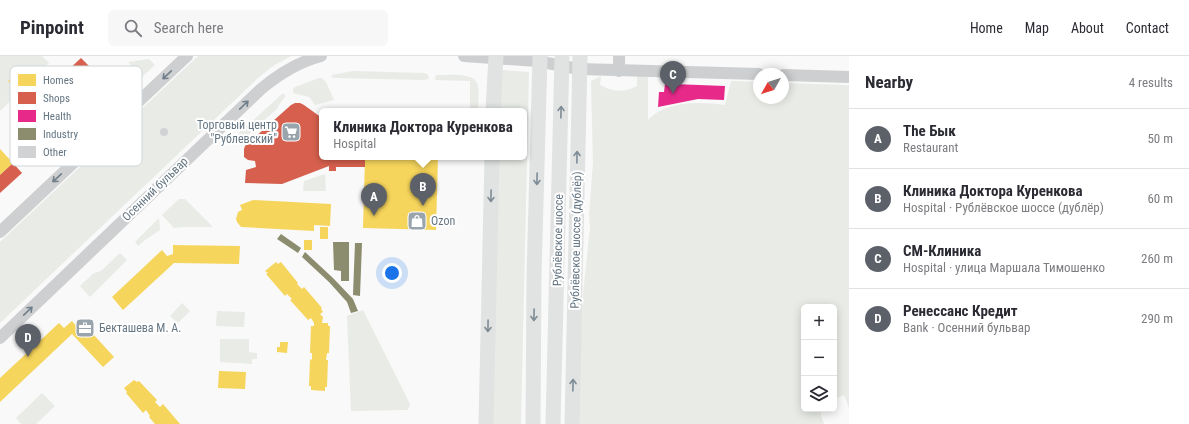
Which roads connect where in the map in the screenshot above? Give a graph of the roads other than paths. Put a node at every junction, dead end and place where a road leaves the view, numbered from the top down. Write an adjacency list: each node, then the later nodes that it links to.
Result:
1 (187, 56): 13 (street, one-way to 13)
2 (321, 56): 18 (street, Осенний бульвар, one-way to 2)
3 (464, 56): 7 (street)
4 (540, 56): 20 (main road, Рублёвское шоссе, one-way to 20)
5 (562, 56): 21 (main road, Рублёвское шоссе, one-way to 5)
6 (619, 56): 9 (street)
7 (495, 57): 8 (street); 14 (main road)
8 (579, 63): 9 (street); 22 (main road, Рублёвское шоссе (дублёр), one-way to 8)
9 (619, 71): 10 (street)
10 (753, 74)
11 (789, 75): 12 (street)
12 (849, 77)
13 (142, 98)
14 (493, 108)
15 (492, 160): 19 (main road, one-way to 19)
16 (70, 166): 17 (street, one-way to 17)
17 (0, 232)
18 (0, 338)
19 (486, 424)
20 (533, 424)
21 (553, 424)
22 (572, 424)

